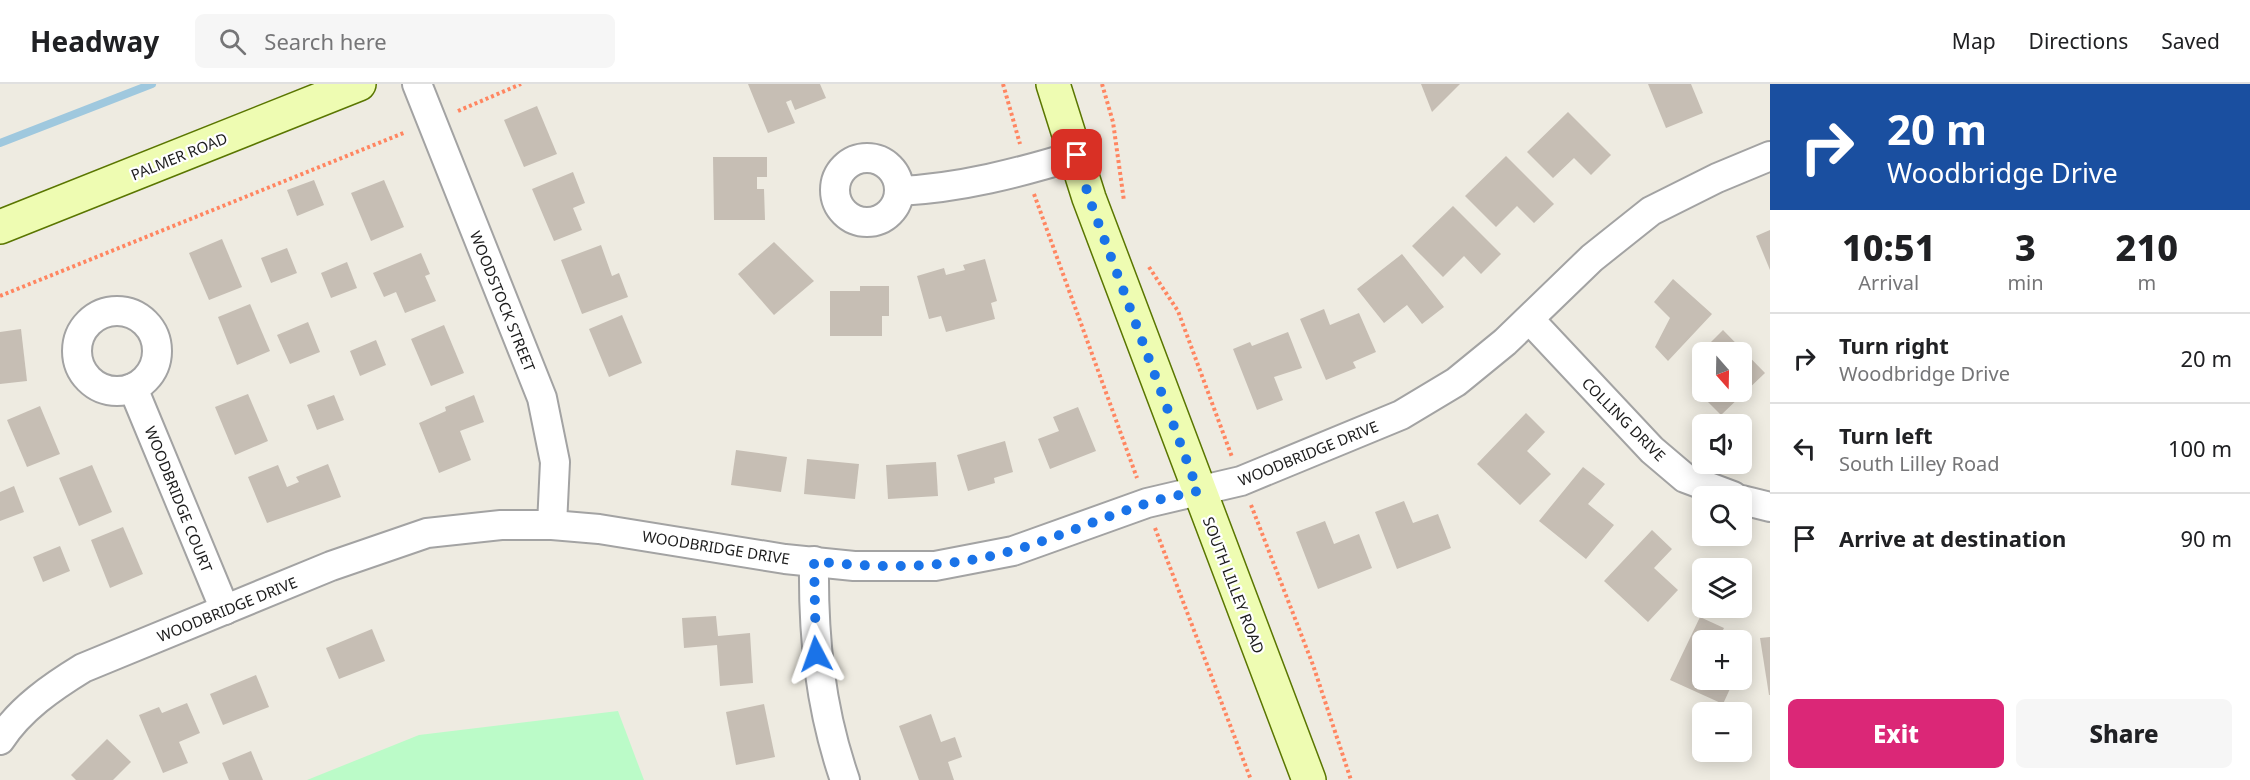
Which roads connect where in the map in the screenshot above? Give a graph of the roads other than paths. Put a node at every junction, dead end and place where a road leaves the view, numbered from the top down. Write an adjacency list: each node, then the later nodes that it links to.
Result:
1 (359, 84): 7 (street, PALMER ROAD)
2 (417, 84): 14 (street, WOODSTOCK STREET)
3 (1053, 84): 4 (street, SOUTH LILLEY ROAD)
4 (1077, 155): 6 (street); 11 (street, SOUTH LILLEY ROAD)
5 (1770, 156): 8 (street, WOODBRIDGE DRIVE)
6 (900, 191)
7 (0, 227)
8 (1530, 320): 10 (street, COLLING DRIVE); 11 (street, WOODBRIDGE DRIVE)
9 (133, 388): 16 (street, WOODBRIDGE COURT)
10 (1707, 486)
11 (1198, 491): 15 (street, WOODBRIDGE DRIVE); 19 (street, SOUTH LILLEY ROAD)
12 (1752, 502): 13 (street)
13 (1770, 507)
14 (552, 525): 15 (street, WOODBRIDGE DRIVE); 16 (street, WOODBRIDGE DRIVE)
15 (814, 561): 18 (street)
16 (225, 610): 17 (street, WOODBRIDGE DRIVE)
17 (0, 740)
18 (845, 780)
19 (1309, 780)

